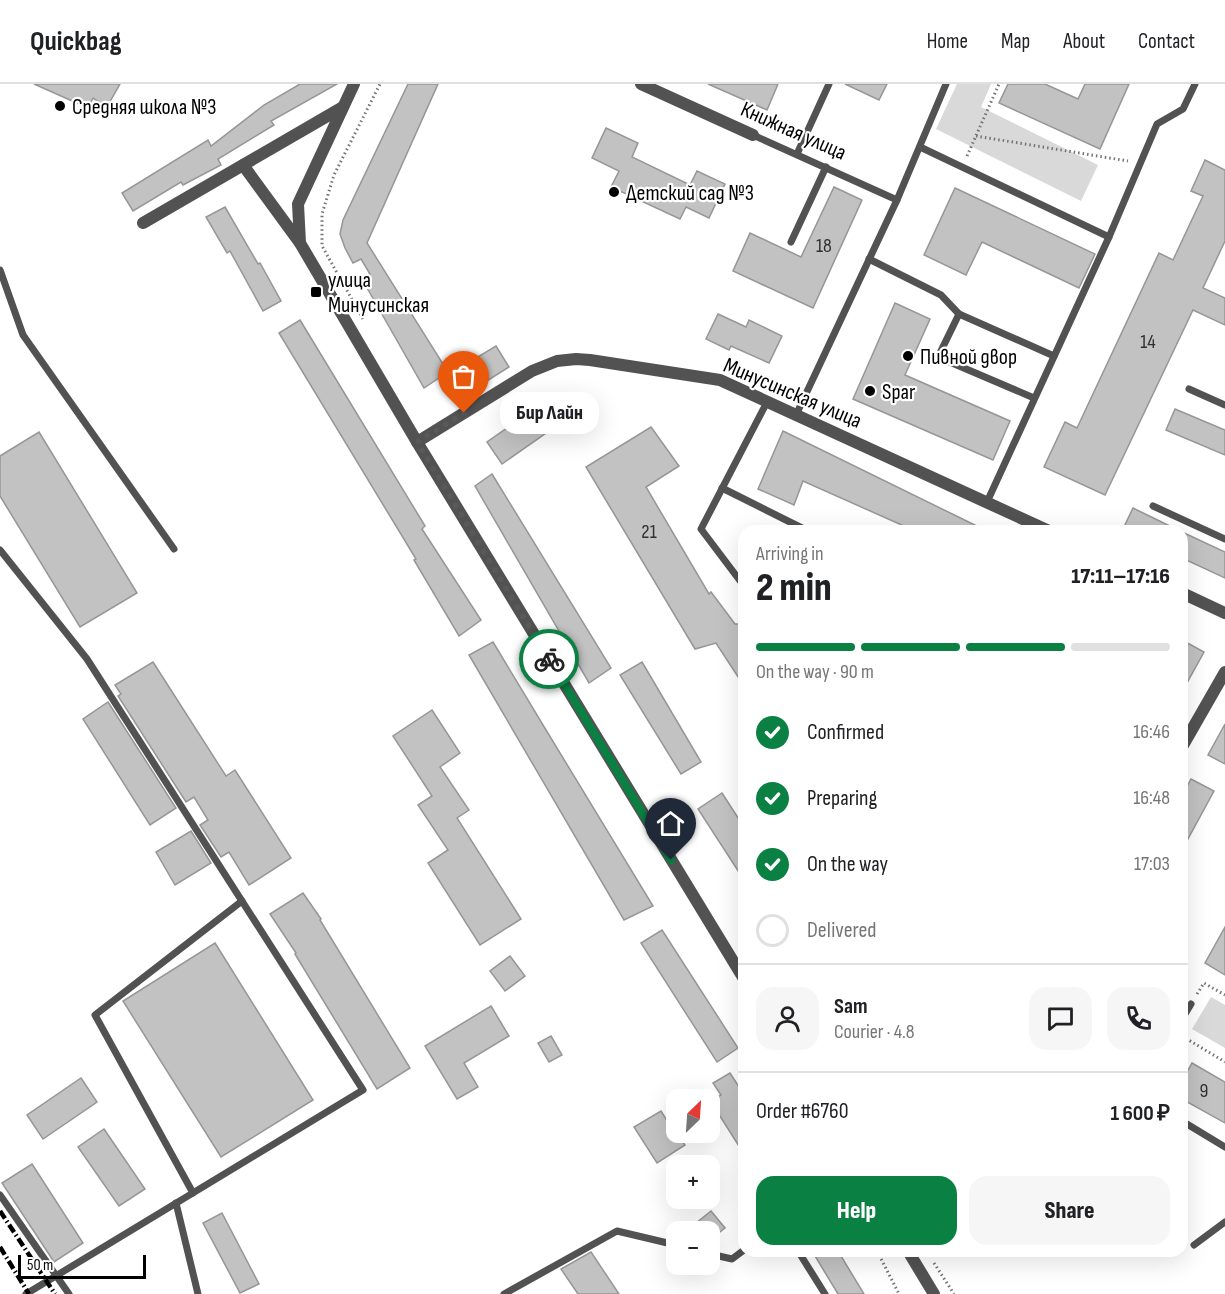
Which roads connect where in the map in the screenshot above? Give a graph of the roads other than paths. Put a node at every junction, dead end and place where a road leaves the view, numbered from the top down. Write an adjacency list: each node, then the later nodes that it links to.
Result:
1 (354, 84): 6 (street)
2 (641, 84): 7 (street, Книжная улица)
3 (829, 84): 9 (lane)
4 (946, 84): 8 (lane)
5 (1195, 84): 14 (lane)
6 (343, 107): 10 (street); 16 (street)
7 (753, 135): 9 (lane, Книжная улица)
8 (920, 147): 12 (lane); 14 (lane)
9 (797, 154): 11 (lane, Книжная улица)
10 (243, 165): 13 (street); 16 (street)
11 (826, 168): 12 (lane, Книжная улица); 15 (lane)
12 (897, 200): 17 (lane)
13 (143, 223)
14 (1109, 237): 20 (lane)
15 (790, 242)
16 (300, 243): 26 (street)
17 (869, 259): 19 (lane); 25 (lane)
18 (0, 270): 33 (lane)
19 (959, 314): 20 (lane); 22 (lane)
20 (1054, 356): 22 (lane)
21 (1189, 389): 24 (lane)
22 (1034, 398): 28 (lane)
23 (767, 402): 25 (street, Минусинская улица); 26 (street, Минусинская улица); 27 (lane)
24 (1225, 405)
25 (796, 415): 28 (street, Минусинская улица)
26 (417, 442): 41 (street)
27 (722, 488): 30 (lane); 35 (lane)
28 (987, 502): 31 (street, Минусинская улица)
29 (1153, 506): 32 (lane)
30 (796, 525)
31 (1028, 525)
32 (1225, 539)
33 (174, 549)
34 (0, 550): 40 (lane)
35 (738, 578)
36 (1188, 596): 37 (street)
37 (1225, 613)
38 (1225, 672): 39 (street)
39 (1188, 737)
40 (242, 900): 46 (lane); 46 (lane)
41 (738, 969)
42 (1191, 1004): 43 (lane)
43 (1188, 1009)
44 (1188, 1125): 45 (lane)
45 (1225, 1147)
46 (193, 1193): 48 (lane)
47 (0, 1195): 56 (lane)
48 (176, 1203): 56 (lane); 59 (lane)
49 (1225, 1222): 51 (lane)
50 (666, 1243): 60 (lane)
51 (1194, 1245)
52 (738, 1254): 53 (lane)
53 (720, 1256)
54 (802, 1257): 61 (lane)
55 (912, 1257): 62 (street)
56 (56, 1276): 57 (lane); 58 (lane)
57 (26, 1294)
58 (69, 1294)
59 (198, 1294)
60 (504, 1294)
61 (825, 1294)
62 (934, 1294)

